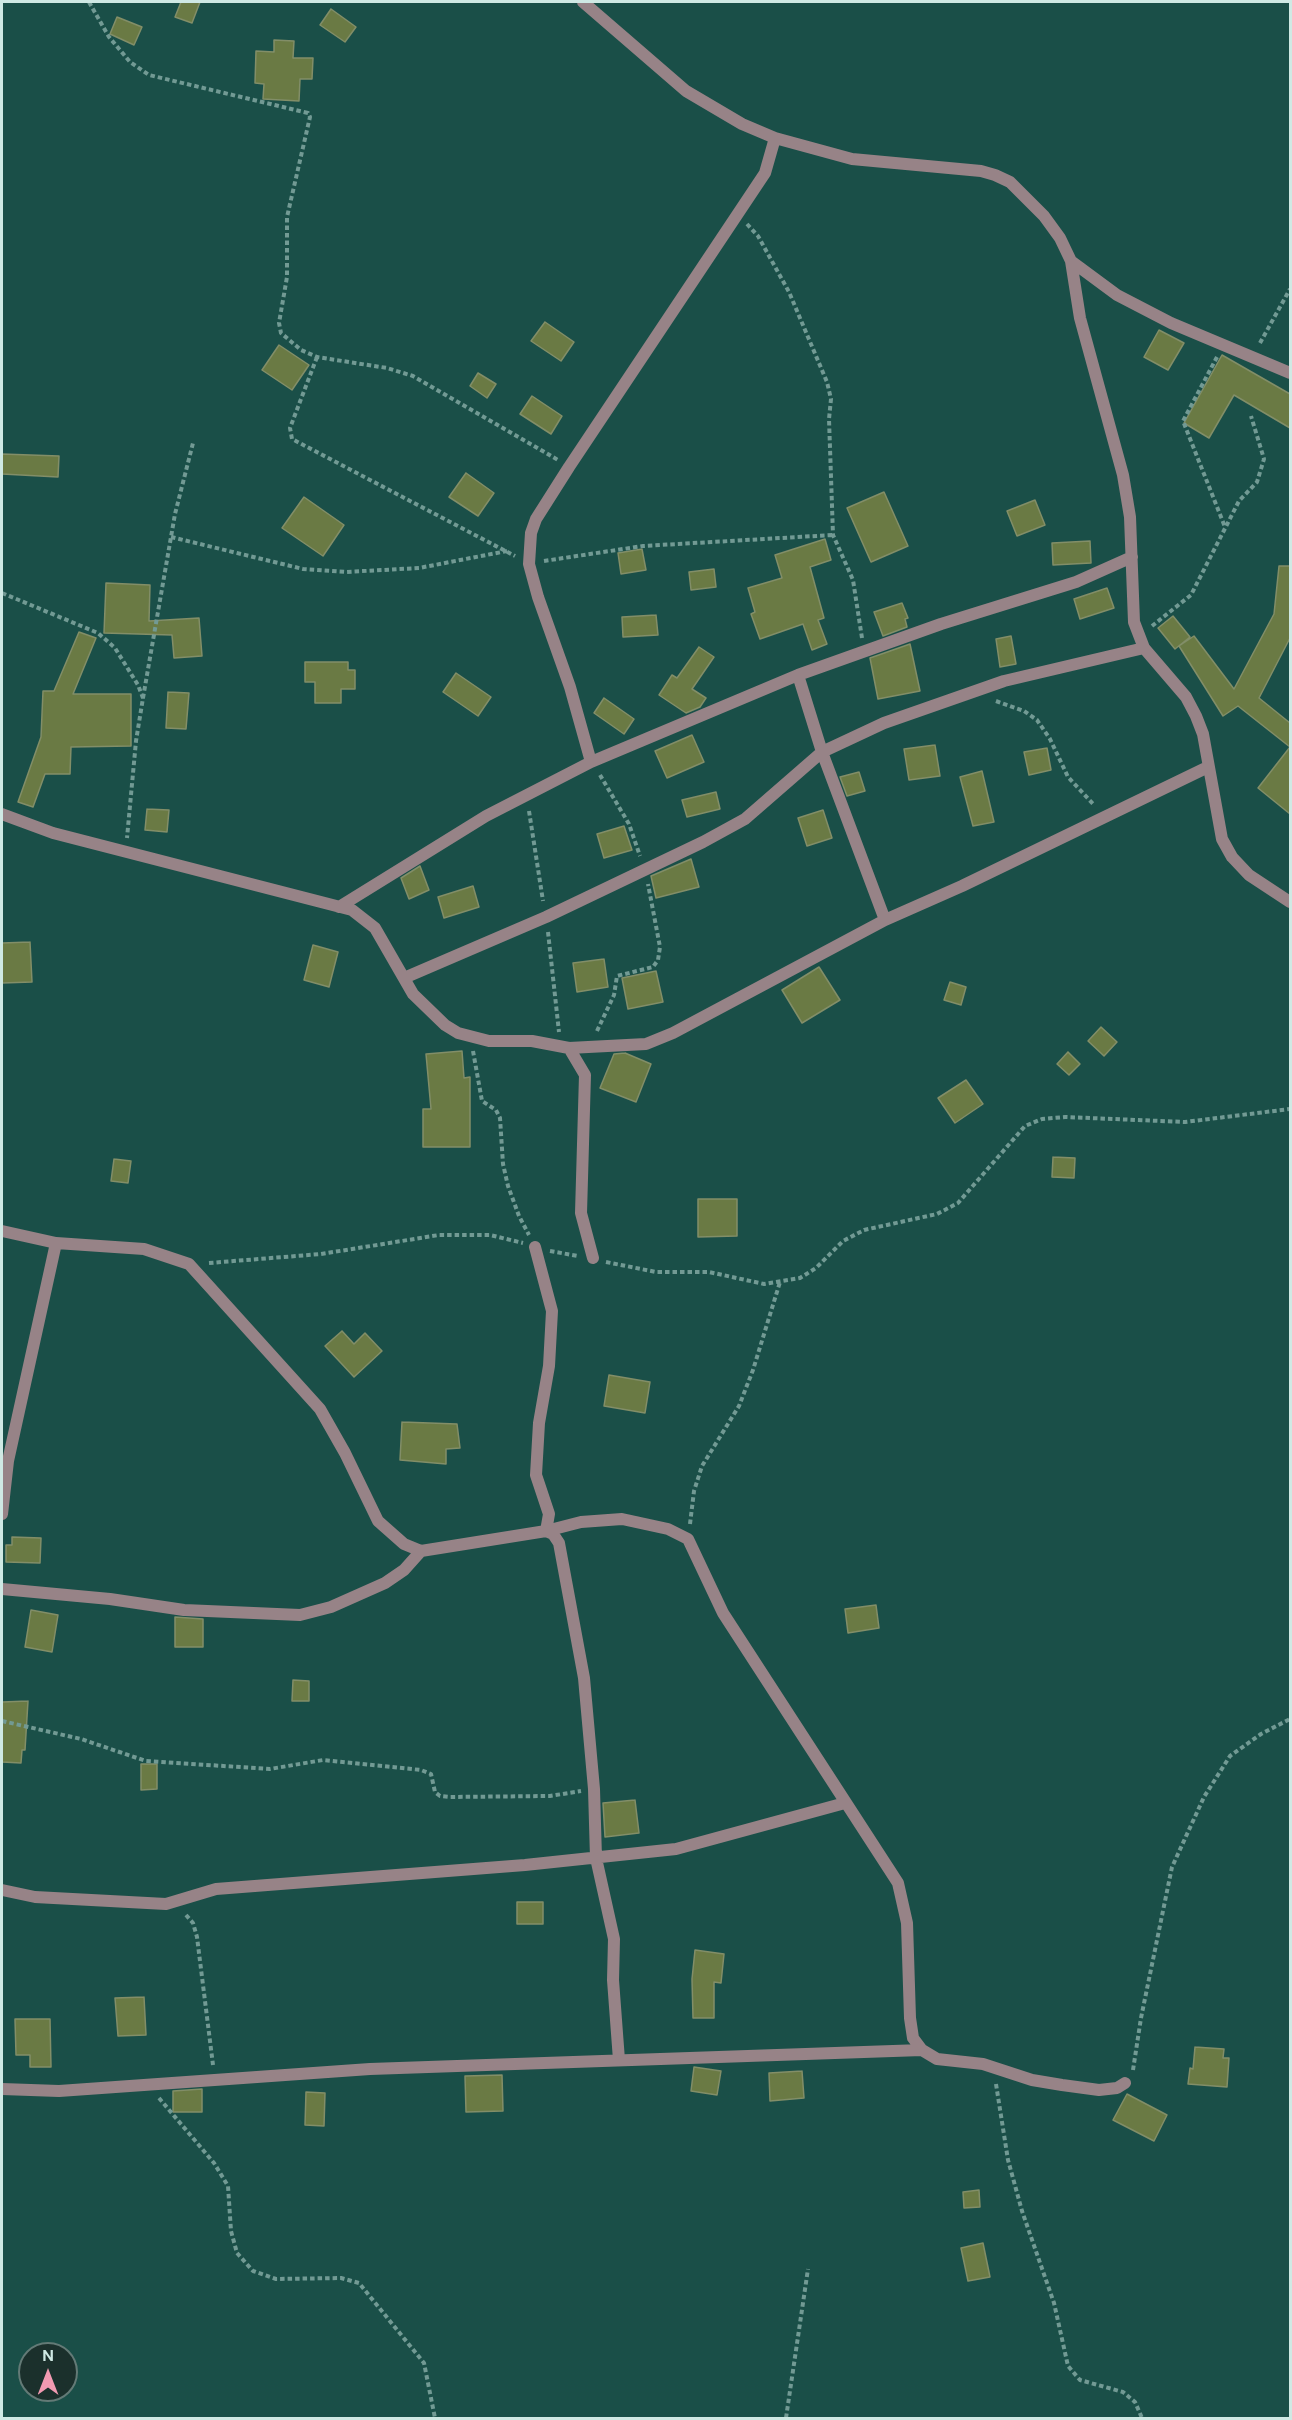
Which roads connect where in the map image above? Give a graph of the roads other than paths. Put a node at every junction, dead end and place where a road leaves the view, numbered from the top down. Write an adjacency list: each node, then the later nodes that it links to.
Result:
1 (582, 2): 2 (street)
2 (775, 138): 3 (street); 9 (street)
3 (1071, 261): 4 (street); 5 (street)
4 (1290, 373)
5 (1132, 557): 6 (street); 7 (street)
6 (1142, 642): 8 (street); 10 (street)
7 (798, 675): 8 (street); 9 (street)
8 (822, 752): 14 (street); 15 (street)
9 (591, 762): 13 (street)
10 (1208, 767): 12 (street); 14 (street)
11 (2, 814): 13 (street)
12 (1290, 902)
13 (339, 907): 15 (street)
14 (885, 920): 16 (street)
15 (404, 978): 16 (street)
16 (565, 1046): 20 (street)
17 (2, 1231): 18 (street)
18 (56, 1243): 21 (street); 23 (street)
19 (535, 1246): 22 (street)
20 (593, 1258)
21 (2, 1514)
22 (546, 1531): 23 (street); 25 (street); 26 (street)
23 (421, 1551): 24 (street)
24 (2, 1589)
25 (845, 1803): 26 (street); 28 (street)
26 (596, 1858): 27 (street); 29 (street)
27 (2, 1890)
28 (922, 2050): 29 (street); 30 (street)
29 (619, 2060): 31 (street)
30 (1125, 2083)
31 (2, 2089)

